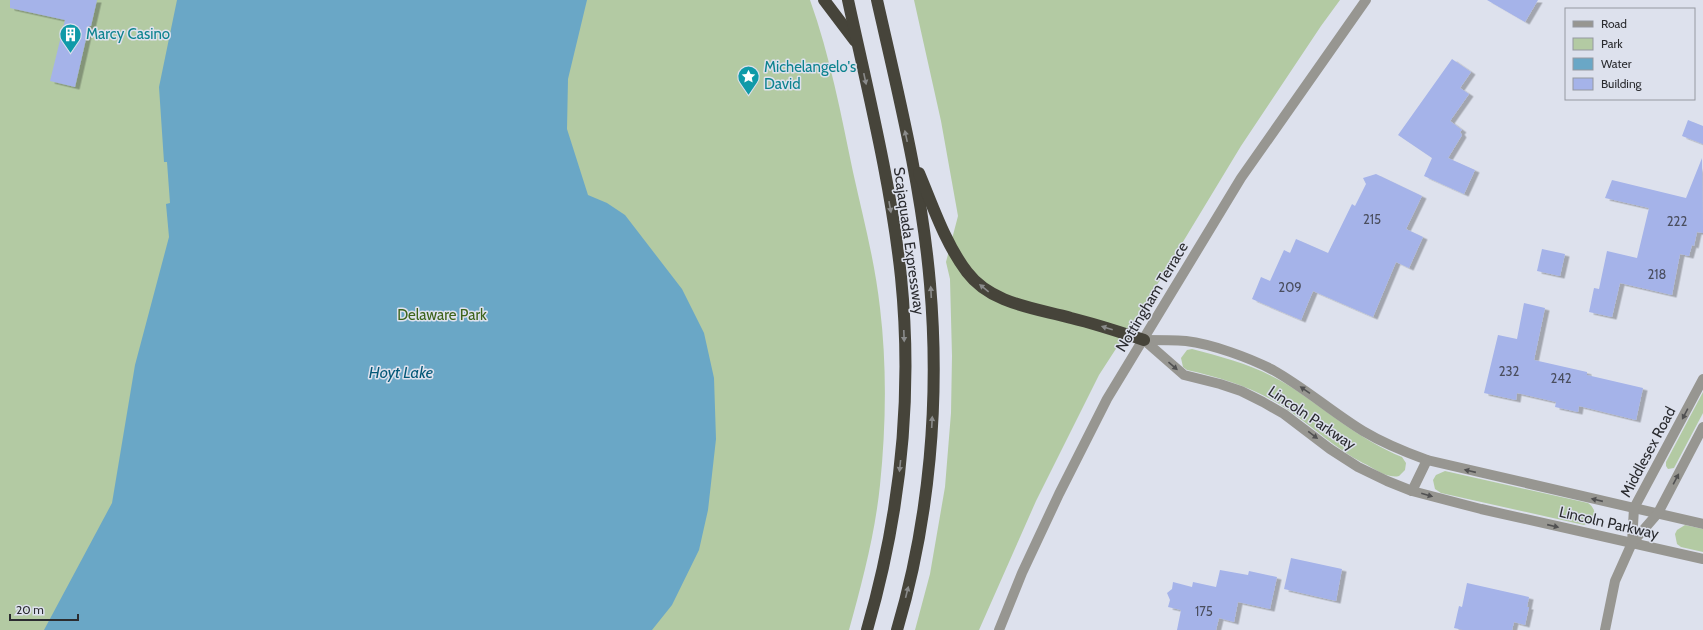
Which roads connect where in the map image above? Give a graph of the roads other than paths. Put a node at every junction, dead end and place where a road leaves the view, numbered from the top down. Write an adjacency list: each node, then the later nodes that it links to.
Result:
1 (824, 0): 5 (highway)
2 (848, 0): 5 (highway, Scajaquada Expressway)
3 (877, 0): 6 (highway, Scajaquada Expressway, one-way to 3)
4 (1366, 0): 7 (street, Nottingham Terrace)
5 (857, 44): 17 (highway, Scajaquada Expressway, one-way to 17)
6 (910, 152): 7 (highway, one-way to 6); 18 (highway, Scajaquada Expressway, one-way to 6)
7 (1144, 340): 10 (street, Lincoln Parkway, one-way to 7); 11 (street, Lincoln Parkway, one-way to 11); 19 (street, Nottingham Terrace)
8 (1703, 379): 12 (street, Middlesex Road, one-way to 12)
9 (1703, 427): 13 (street, Middlesex Road, one-way to 9)
10 (1427, 460): 11 (street); 12 (street, Lincoln Parkway, one-way to 10)
11 (1412, 491): 15 (street, Lincoln Parkway, one-way to 15)
12 (1634, 508): 13 (street, Lincoln Parkway); 15 (street, Middlesex Road)
13 (1658, 513): 14 (street, Lincoln Parkway); 15 (street, Middlesex Road)
14 (1703, 524)
15 (1632, 543): 16 (street, Lincoln Parkway); 20 (street, Middlesex Road)
16 (1703, 559)
17 (867, 630)
18 (897, 630)
19 (999, 630)
20 (1606, 630)

